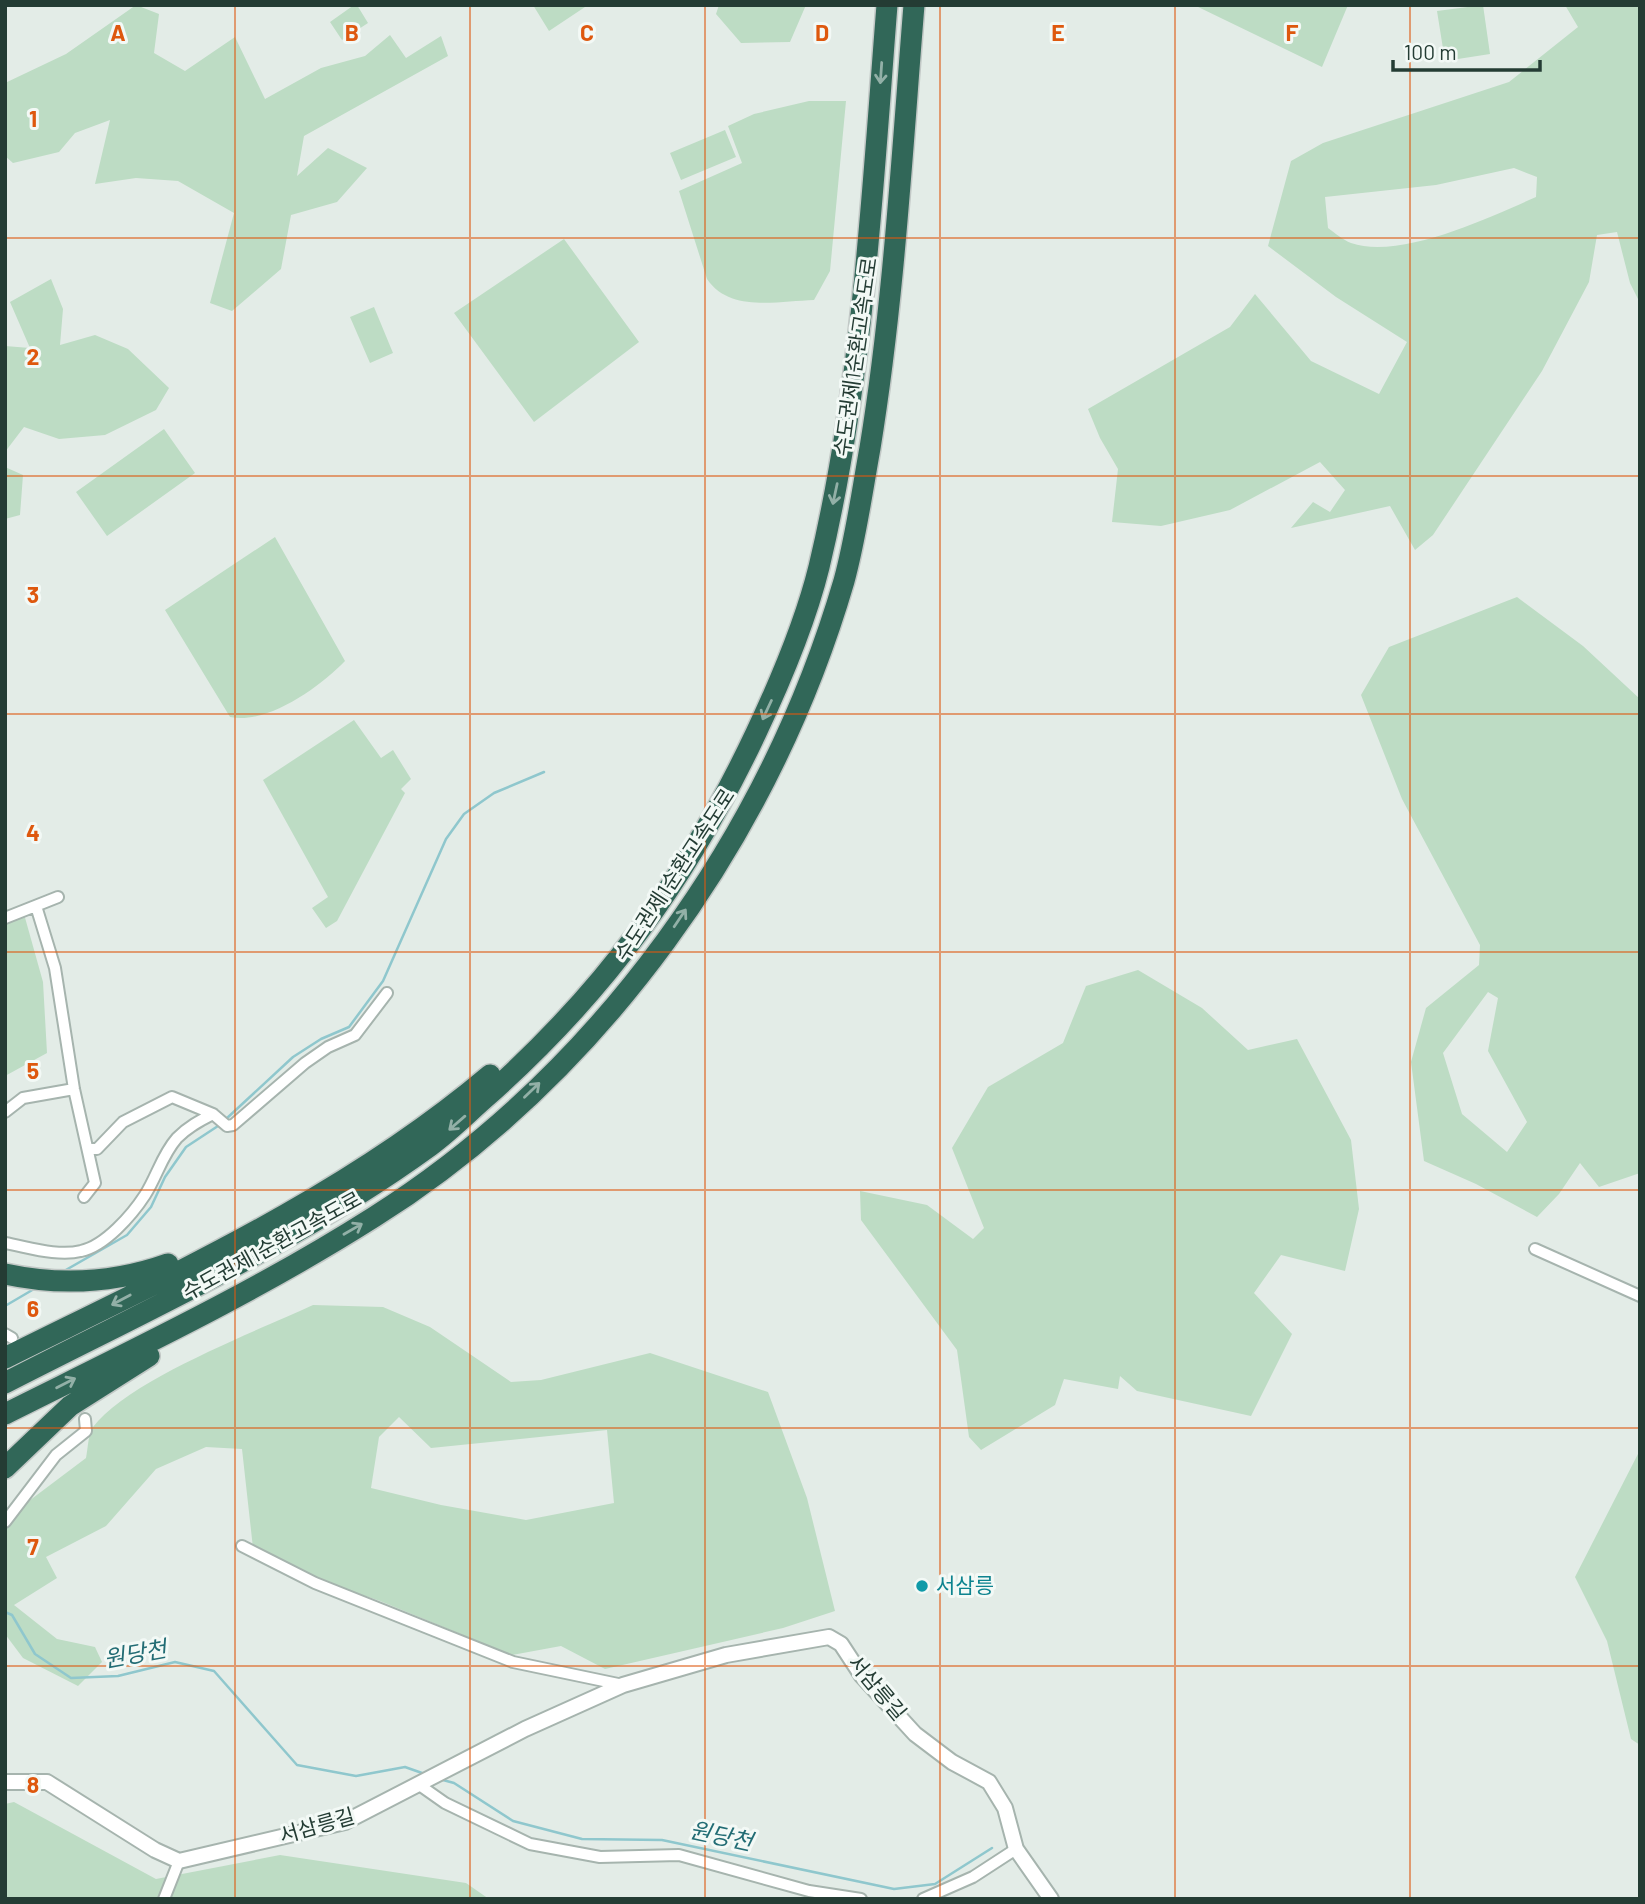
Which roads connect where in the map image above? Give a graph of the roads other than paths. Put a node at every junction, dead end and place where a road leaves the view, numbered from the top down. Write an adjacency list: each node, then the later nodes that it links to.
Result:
1 (887, 5): 3 (highway, 수도권제1순환고속도로, one-way to 3)
2 (914, 5): 15 (highway, 수도권제1순환고속도로, one-way to 2)
3 (715, 815): 13 (highway); 20 (highway, 수도권제1순환고속도로, one-way to 20)
4 (58, 897): 5 (street)
5 (36, 906): 6 (street); 8 (street)
6 (5, 918)
7 (387, 993): 10 (street)
8 (74, 1089): 9 (street); 11 (street)
9 (5, 1112)
10 (215, 1116): 11 (street); 14 (street)
11 (90, 1149): 12 (street)
12 (84, 1197)
13 (310, 1200): 17 (highway); 19 (highway, one-way to 19)
14 (5, 1243)
15 (322, 1247): 21 (highway, 수도권제1순환고속도로, one-way to 15); 23 (highway)
16 (1535, 1249): 18 (street)
17 (8, 1275)
18 (1640, 1296)
19 (7, 1343)
20 (5, 1384)
21 (5, 1414)
22 (85, 1419): 24 (street)
23 (5, 1468)
24 (5, 1522)
25 (242, 1546): 26 (street, 서삼릉길)
26 (623, 1685): 28 (street, 서삼릉길); 29 (street, 서삼릉길)
27 (5, 1782): 30 (street)
28 (418, 1784): 30 (street, 서삼릉길); 32 (street)
29 (1016, 1849): 33 (street); 34 (street, 서삼릉길)
30 (179, 1861): 31 (street)
31 (164, 1899)
32 (861, 1899)
33 (923, 1899)
34 (1052, 1899)

